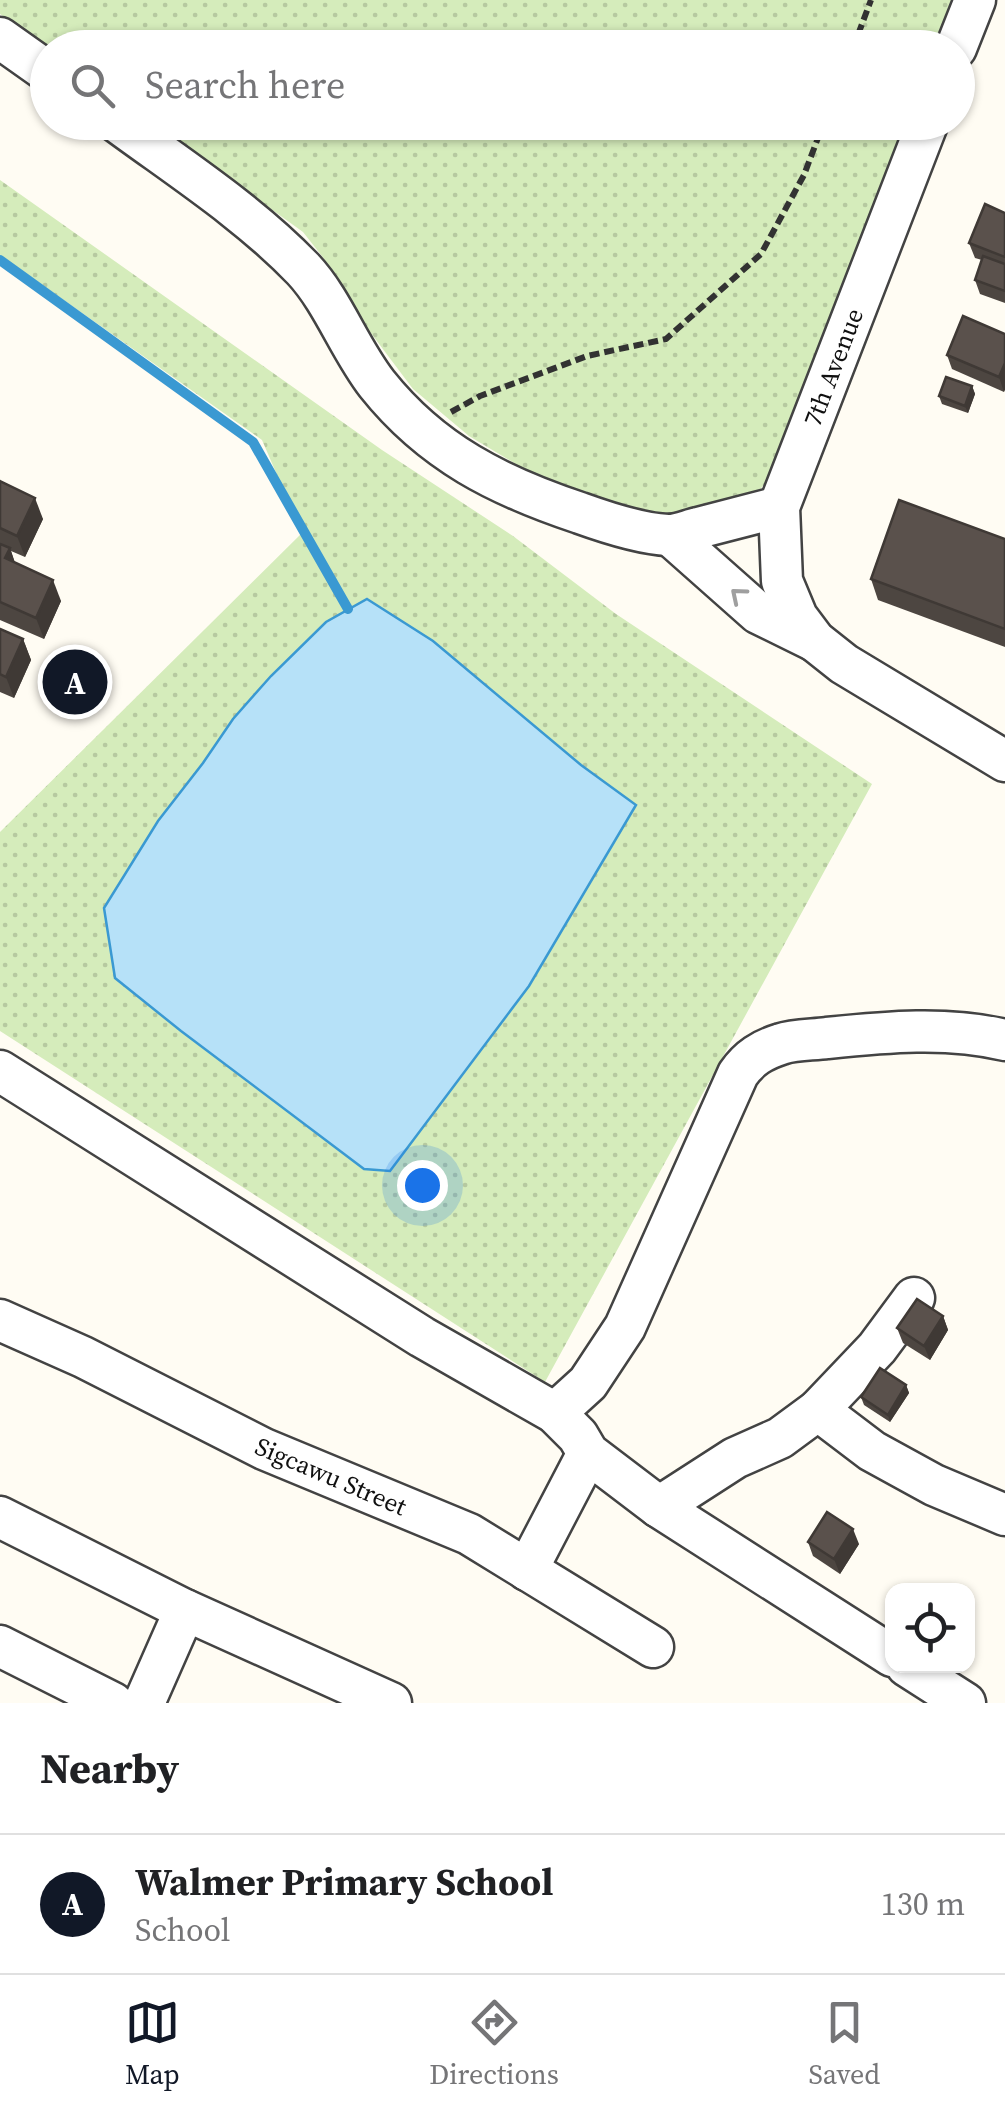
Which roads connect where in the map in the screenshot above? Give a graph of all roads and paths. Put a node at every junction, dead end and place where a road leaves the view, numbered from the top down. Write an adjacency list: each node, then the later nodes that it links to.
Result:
1 (870, 0): 3 (path)
2 (975, 0): 4 (street)
3 (859, 30)
4 (963, 30)
5 (0, 38): 6 (street)
6 (30, 59)
7 (142, 140): 10 (street)
8 (817, 140): 10 (path)
9 (921, 140): 11 (street, 7th Avenue)
10 (417, 425): 12 (street)
11 (779, 507): 12 (street); 13 (street, 7th Avenue)
12 (670, 535): 13 (street, one-way to 12)
13 (806, 629): 14 (street)
14 (1005, 761)
15 (1005, 1040): 20 (street)
16 (0, 1072): 20 (street)
17 (914, 1298): 19 (street)
18 (0, 1320): 25 (street, Sigcawu Street)
19 (818, 1410): 22 (street); 23 (street)
20 (555, 1414): 21 (street)
21 (588, 1453): 22 (street); 25 (street)
22 (658, 1507): 29 (street)
23 (1005, 1515)
24 (0, 1518): 26 (street)
25 (527, 1570): 28 (street, Sigcawu Street)
26 (185, 1610): 31 (street); 33 (street)
27 (0, 1646): 32 (street)
28 (653, 1647)
29 (885, 1652)
30 (918, 1673): 35 (street)
31 (318, 1688): 34 (street)
32 (114, 1703)
33 (144, 1703)
34 (391, 1703)
35 (966, 1703)

